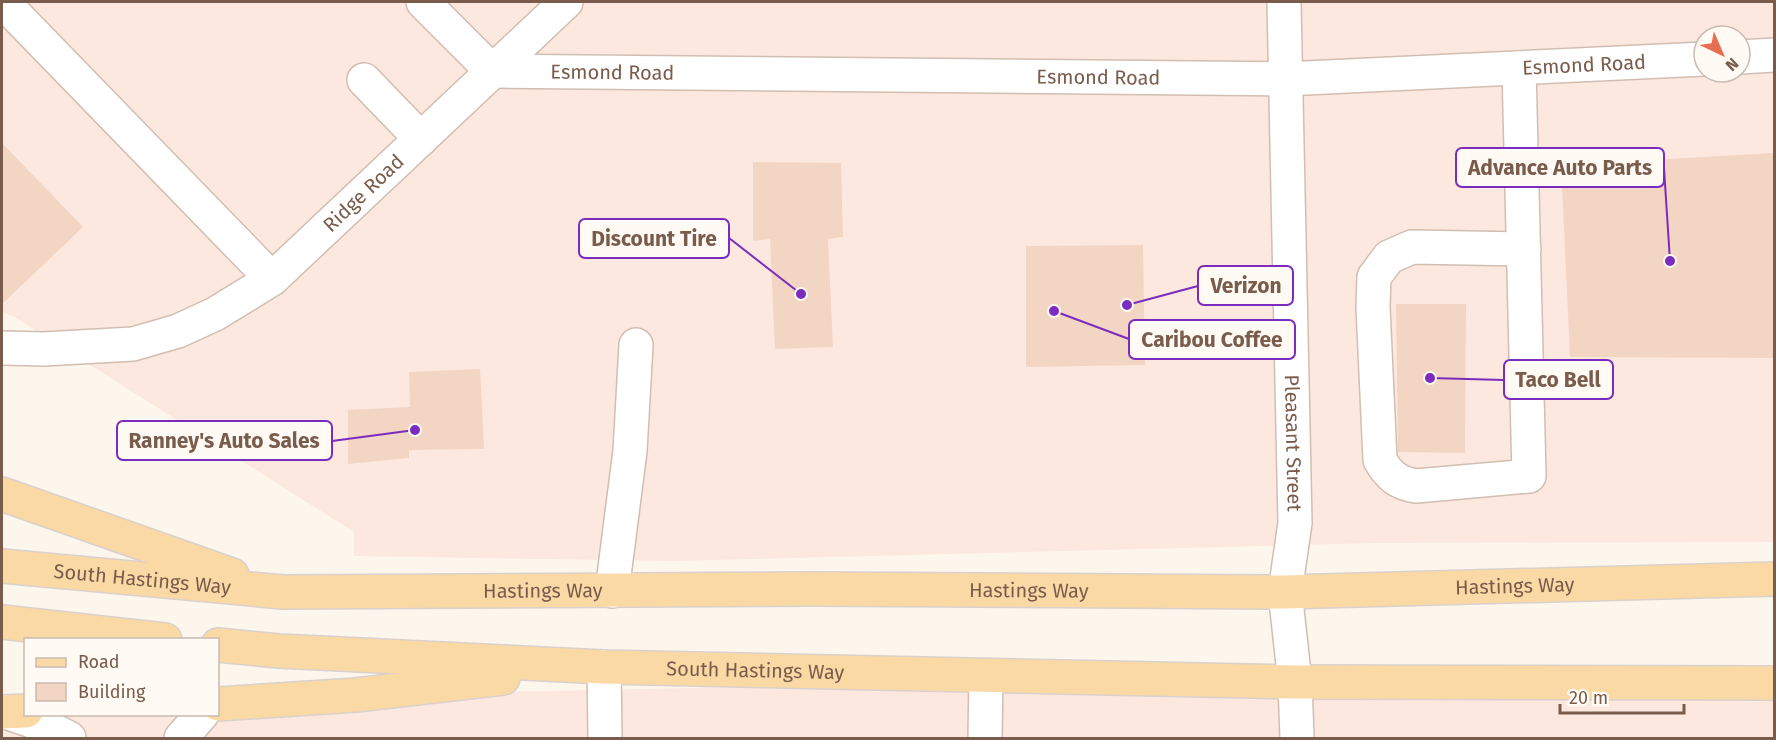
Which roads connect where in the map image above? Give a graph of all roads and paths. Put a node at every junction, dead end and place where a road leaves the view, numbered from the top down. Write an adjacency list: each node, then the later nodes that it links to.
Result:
1 (3, 2): 14 (street)
2 (423, 2): 9 (street)
3 (566, 2): 9 (street, Ridge Road)
4 (1284, 2): 10 (street, Pleasant Street)
5 (1774, 56): 6 (street)
6 (1752, 57)
7 (1692, 60): 8 (street, Esmond Road)
8 (1519, 68): 10 (street, Esmond Road); 13 (street)
9 (492, 71): 10 (street, Esmond Road); 12 (street, Ridge Road)
10 (1285, 79): 22 (street, Pleasant Street)
11 (364, 80): 12 (street)
12 (421, 139): 14 (street, Ridge Road)
13 (1524, 249): 13 (street)
14 (272, 279): 16 (street, Ridge Road)
15 (636, 345): 20 (street)
16 (2, 348)
17 (2, 494): 21 (main road)
18 (2, 566): 21 (main road, South Hastings Way)
19 (1774, 579): 22 (main road, Hastings Way)
20 (612, 591): 21 (main road, Hastings Way); 22 (main road, Hastings Way)
21 (282, 592)
22 (1285, 592): 28 (street, Pleasant Street)
23 (2, 622): 24 (main road)
24 (155, 638)
25 (219, 645): 26 (main road, South Hastings Way)
26 (604, 667): 27 (main road, South Hastings Way); 30 (main road); 35 (street)
27 (986, 676): 28 (main road, South Hastings Way); 36 (street)
28 (1295, 682): 29 (main road); 37 (street, Pleasant Street)
29 (1774, 683)
30 (219, 704)
31 (11, 711): 33 (street)
32 (200, 716): 34 (street)
33 (69, 738)
34 (181, 738)
35 (605, 738)
36 (985, 738)
37 (1297, 738)

